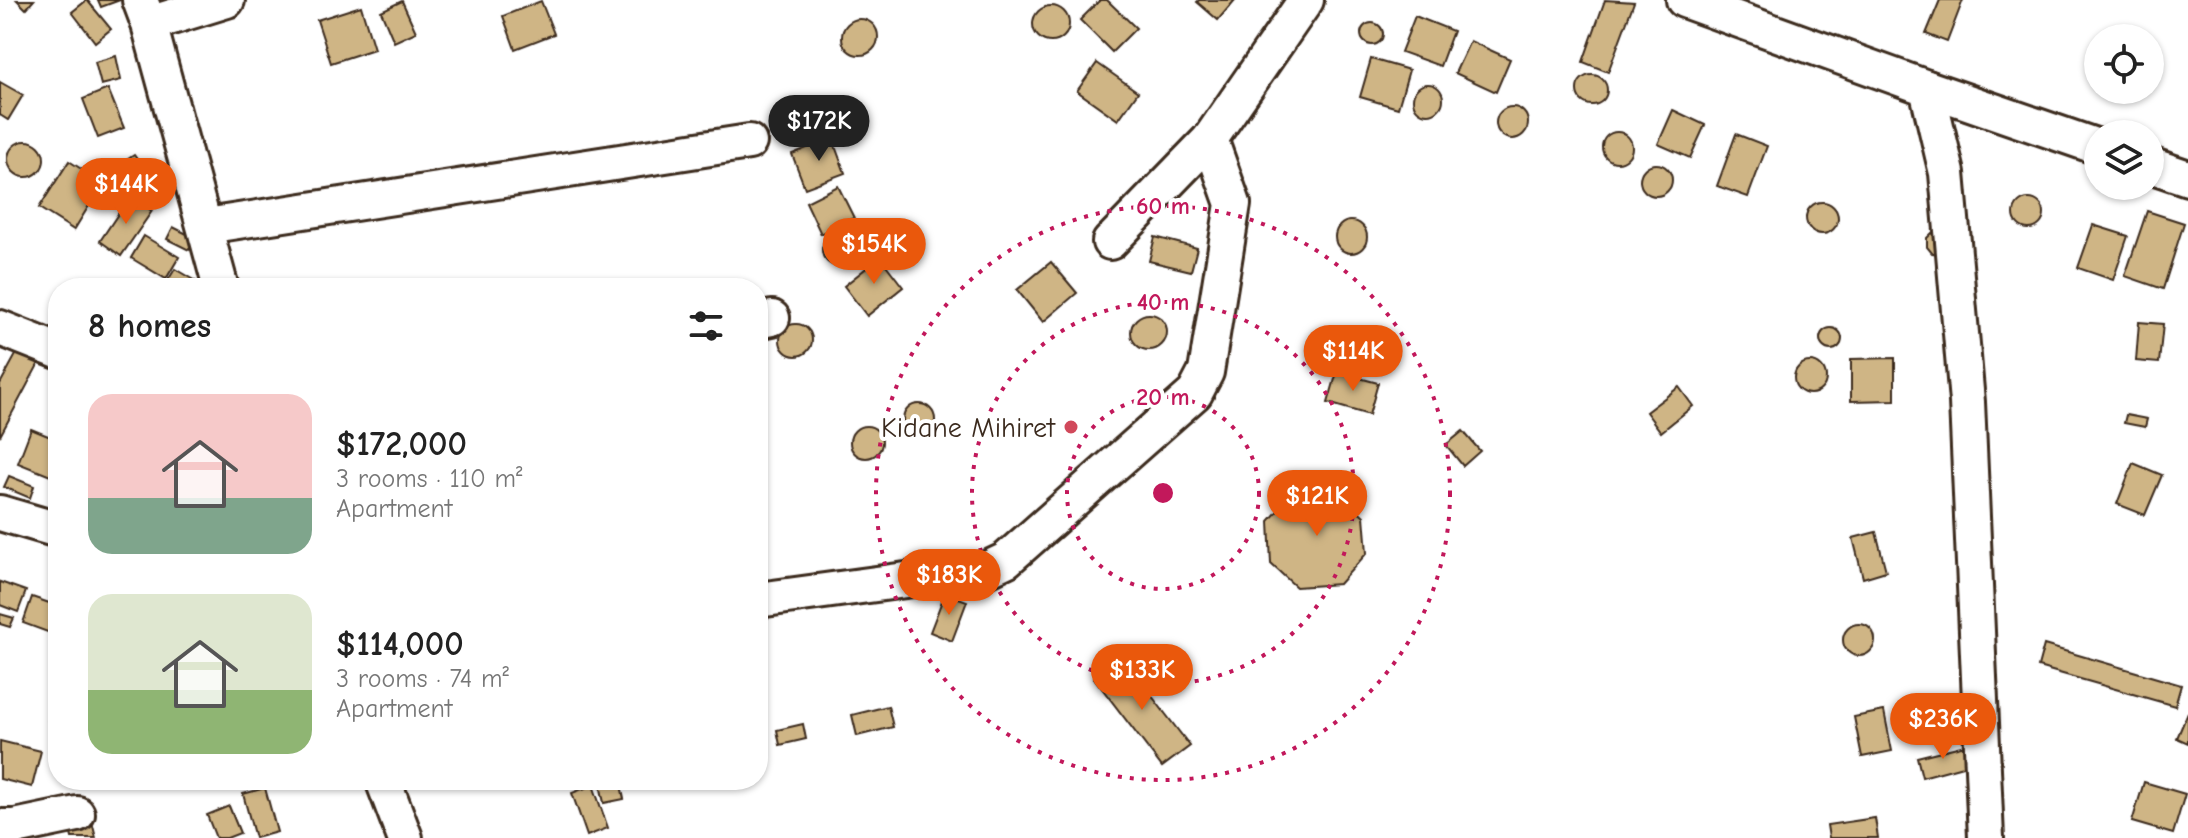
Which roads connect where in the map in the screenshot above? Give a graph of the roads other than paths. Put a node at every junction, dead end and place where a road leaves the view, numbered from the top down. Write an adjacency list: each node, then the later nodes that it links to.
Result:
1 (227, 0): 4 (street)
2 (1306, 0): 6 (street)
3 (1684, 0): 5 (street)
4 (144, 12): 11 (street)
5 (1927, 88): 8 (street); 23 (street)
6 (1210, 139): 12 (street); 18 (street)
7 (749, 142): 11 (street)
8 (2084, 142)
9 (2164, 170): 10 (street)
10 (2188, 178)
11 (206, 226): 13 (street)
12 (1110, 242)
13 (219, 278)
14 (0, 328): 15 (street)
15 (48, 347)
16 (0, 513): 17 (street)
17 (48, 527)
18 (768, 599)
19 (387, 790): 22 (street)
20 (77, 814): 21 (street)
21 (0, 827)
22 (405, 838)
23 (1986, 838)

